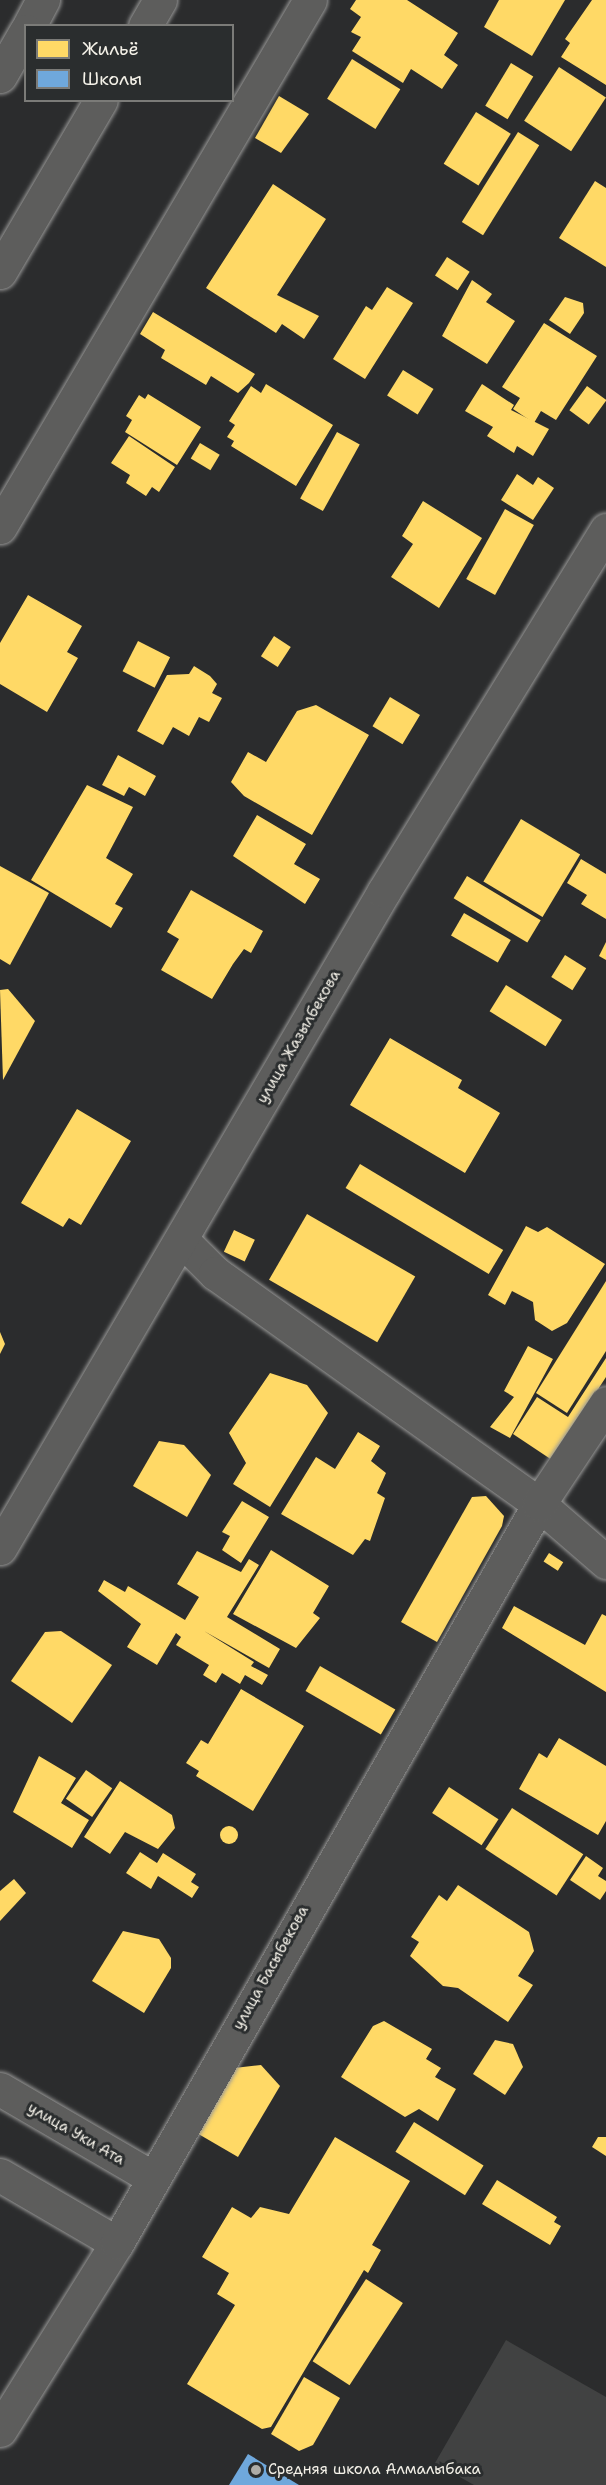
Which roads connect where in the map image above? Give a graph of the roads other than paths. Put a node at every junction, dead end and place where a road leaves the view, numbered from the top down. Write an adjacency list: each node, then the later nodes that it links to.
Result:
1 (43, 0): 4 (street)
2 (160, 0): 5 (street)
3 (310, 0): 10 (street)
4 (30, 24)
5 (146, 24)
6 (24, 35): 7 (street)
7 (0, 76)
8 (100, 102): 9 (street)
9 (0, 272)
10 (0, 526)
11 (606, 530): 12 (street, улица Жазылбекова)
12 (182, 1240): 14 (street); 15 (street, улица Жазылбекова)
13 (606, 1403): 14 (street, улица Басыбекова)
14 (539, 1504): 16 (street); 19 (street, улица Басыбекова)
15 (0, 1548)
16 (601, 1555)
17 (0, 2090): 19 (street, улица Уки Ата)
18 (0, 2175): 20 (street)
19 (153, 2178): 20 (street, улица Басыбекова)
20 (117, 2243): 21 (street, улица Басыбекова)
21 (0, 2430)

